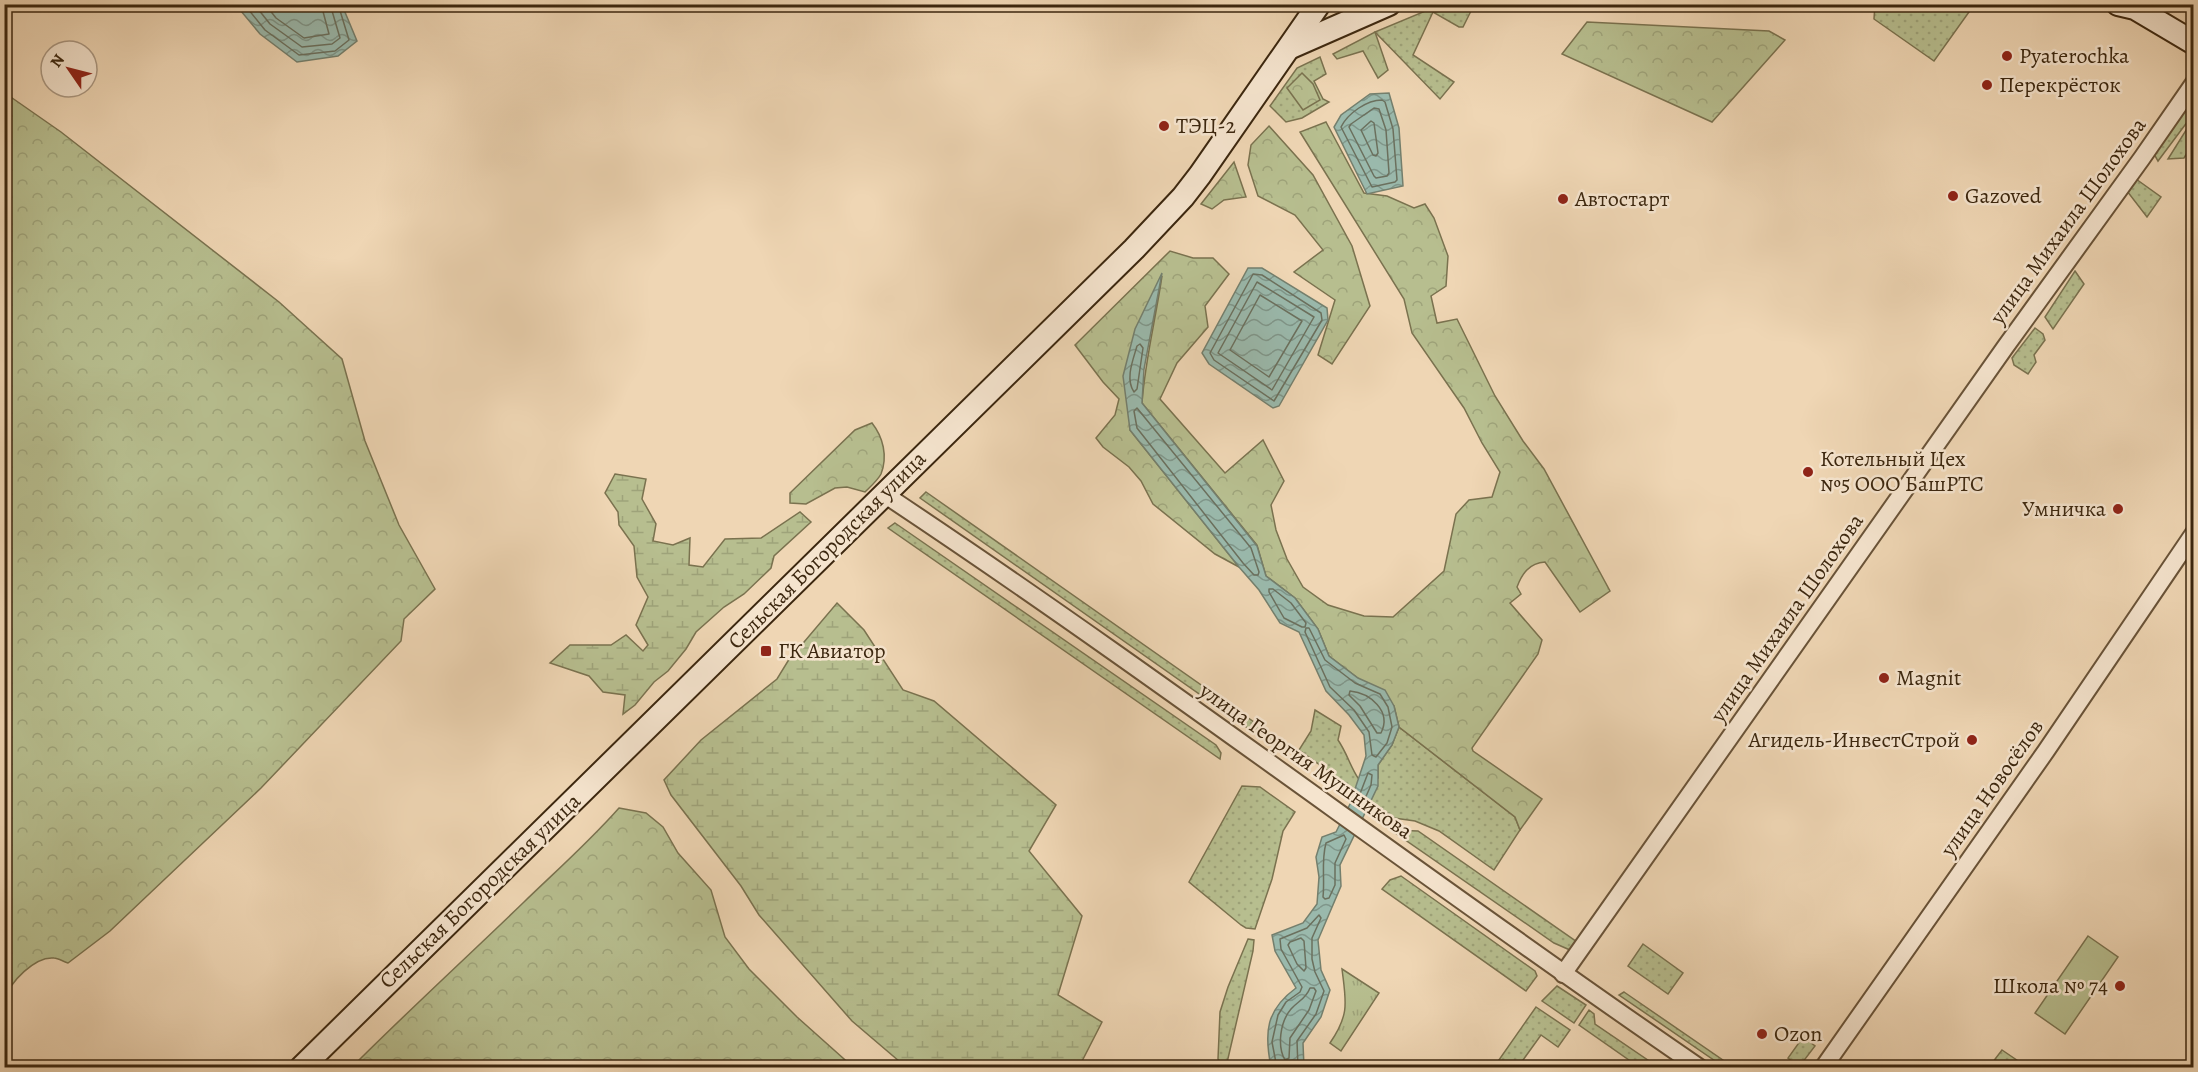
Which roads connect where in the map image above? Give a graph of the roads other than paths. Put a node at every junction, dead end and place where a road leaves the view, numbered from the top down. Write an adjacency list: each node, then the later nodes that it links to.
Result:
1 (1319, 4): 5 (main road, Сельская Богородская улица)
2 (1389, 4): 5 (main road)
3 (2118, 4): 4 (main road)
4 (2193, 44)
5 (1291, 47): 7 (main road, Сельская Богородская улица)
6 (2193, 83): 9 (street, улица Михаила Шолохова)
7 (884, 494): 9 (street, улица Георгия Мушникова); 10 (main road, Сельская Богородская улица)
8 (2193, 533): 12 (street, улица Новосёлов)
9 (1563, 974): 11 (street, улица Георгия Мушникова)
10 (301, 1068)
11 (1700, 1068)
12 (1823, 1068)

